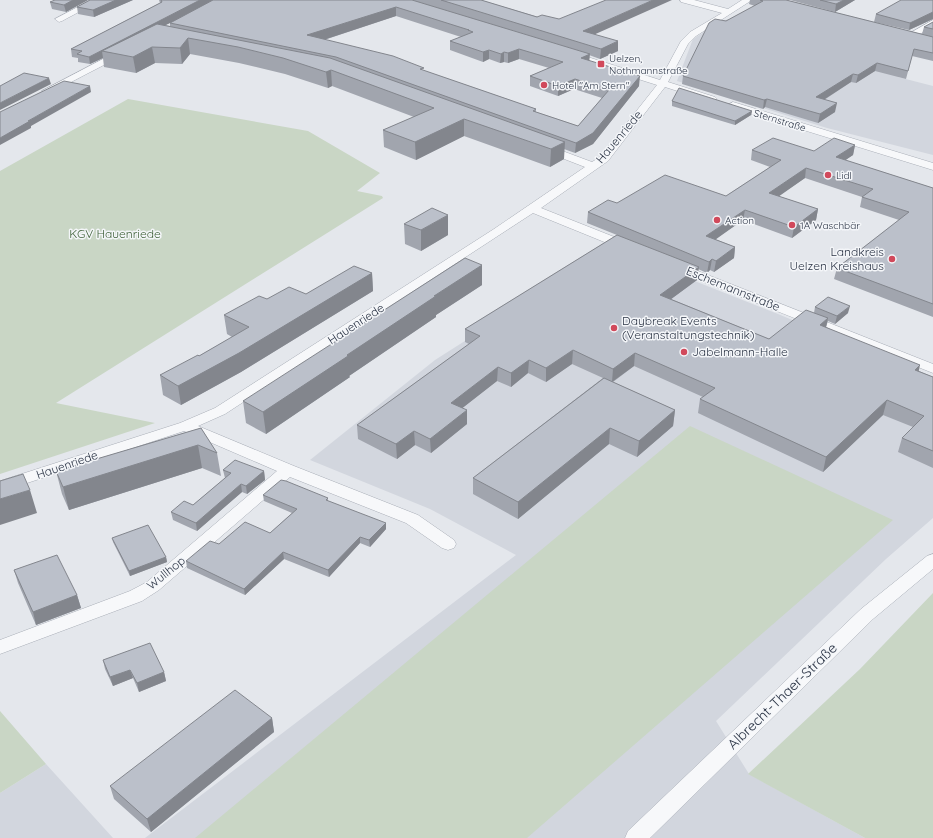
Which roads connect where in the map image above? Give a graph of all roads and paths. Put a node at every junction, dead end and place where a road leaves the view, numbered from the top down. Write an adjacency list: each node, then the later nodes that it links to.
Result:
1 (97, 0): 5 (street)
2 (684, 0): 4 (street)
3 (748, 0): 4 (street, Hauenriede)
4 (729, 12): 10 (street, Hauenriede)
5 (59, 19)
6 (933, 23): 7 (street)
7 (926, 39)
8 (130, 48): 11 (street)
9 (557, 50): 10 (street, Sternstraße)
10 (663, 83): 13 (street, Hauenriede); 14 (street, Sternstraße)
11 (40, 94)
12 (537, 145): 13 (street)
13 (593, 167): 15 (street, Hauenriede)
14 (933, 167)
15 (533, 209): 16 (street); 19 (street, Hauenriede)
16 (642, 253)
17 (671, 264): 18 (street, Eschemannstraße)
18 (933, 369)
19 (185, 426): 20 (street); 21 (street, Hauenriede)
20 (288, 470): 22 (street); 24 (street, Wullhop)
21 (0, 487)
22 (448, 544)
23 (933, 560): 25 (street, Albrecht-Thaer-Straße)
24 (1, 647)
25 (636, 838)

